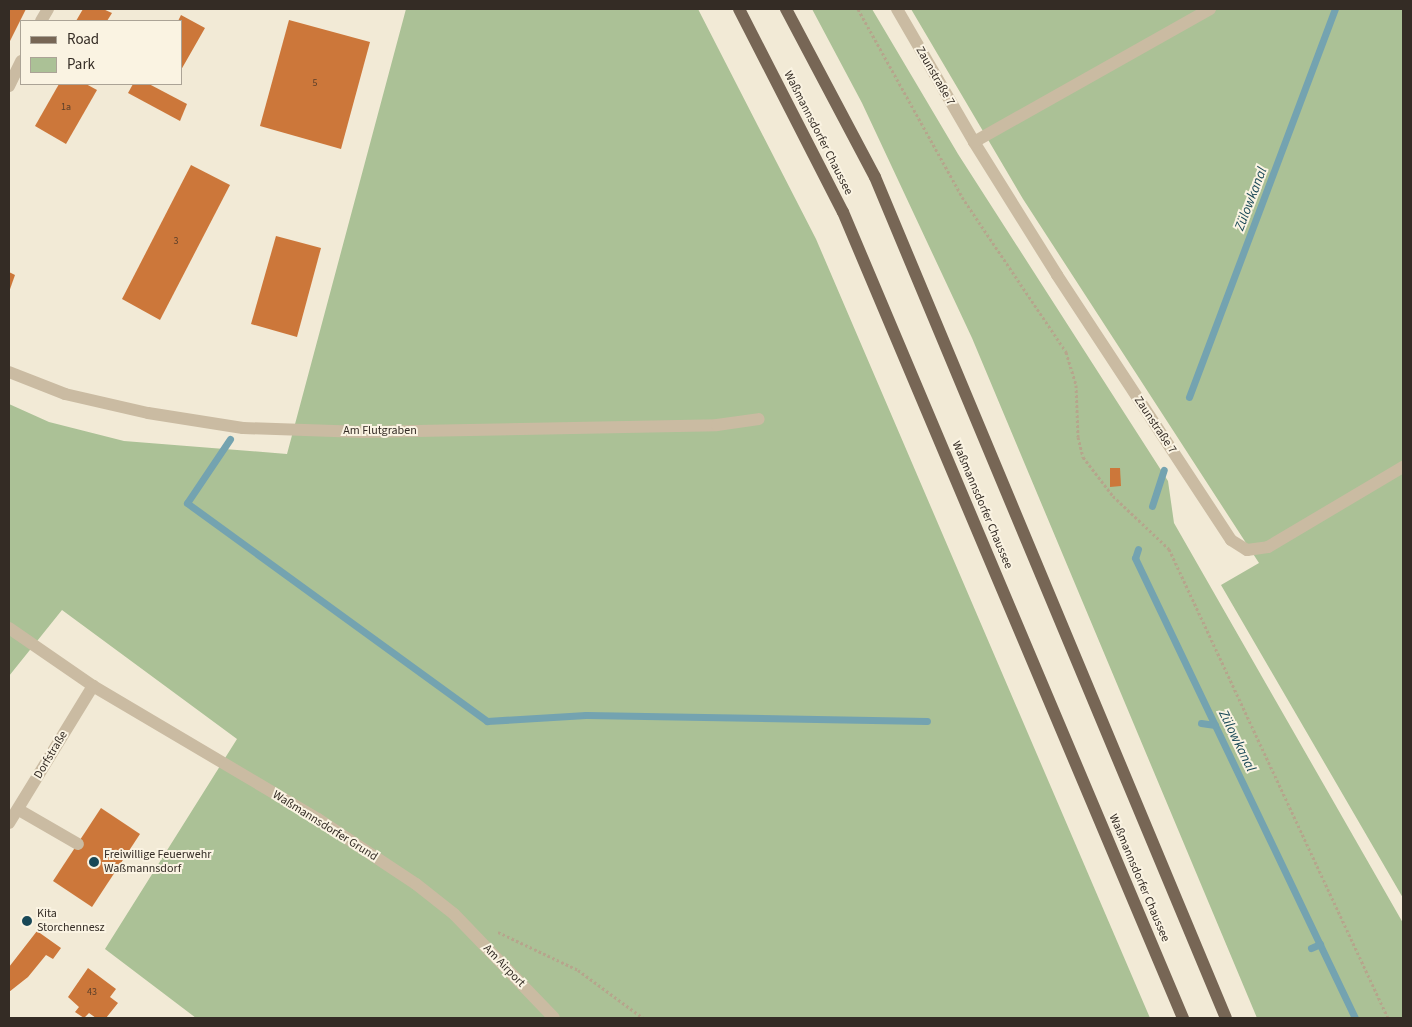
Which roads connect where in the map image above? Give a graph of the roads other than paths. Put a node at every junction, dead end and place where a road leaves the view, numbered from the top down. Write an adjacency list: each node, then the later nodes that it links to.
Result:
1 (739, 9): 18 (main road, Waßmannsdorfer Chaussee)
2 (786, 9): 19 (main road)
3 (897, 9): 7 (street, Zaunstraße 7)
4 (1210, 9): 7 (street)
5 (20, 63): 6 (street)
6 (9, 86)
7 (974, 142): 10 (street, Zaunstraße 7)
8 (9, 372): 9 (street, Am Flutgraben)
9 (759, 419)
10 (1403, 467)
11 (9, 628): 12 (street, Waßmannsdorfer Grund)
12 (93, 686): 13 (street, Dorfstraße); 16 (street, Waßmannsdorfer Grund)
13 (19, 810): 14 (street, Dorfstraße); 15 (street)
14 (9, 823)
15 (78, 844)
16 (454, 914): 17 (street, Am Airport)
17 (554, 1018)
18 (1183, 1018)
19 (1226, 1018)

